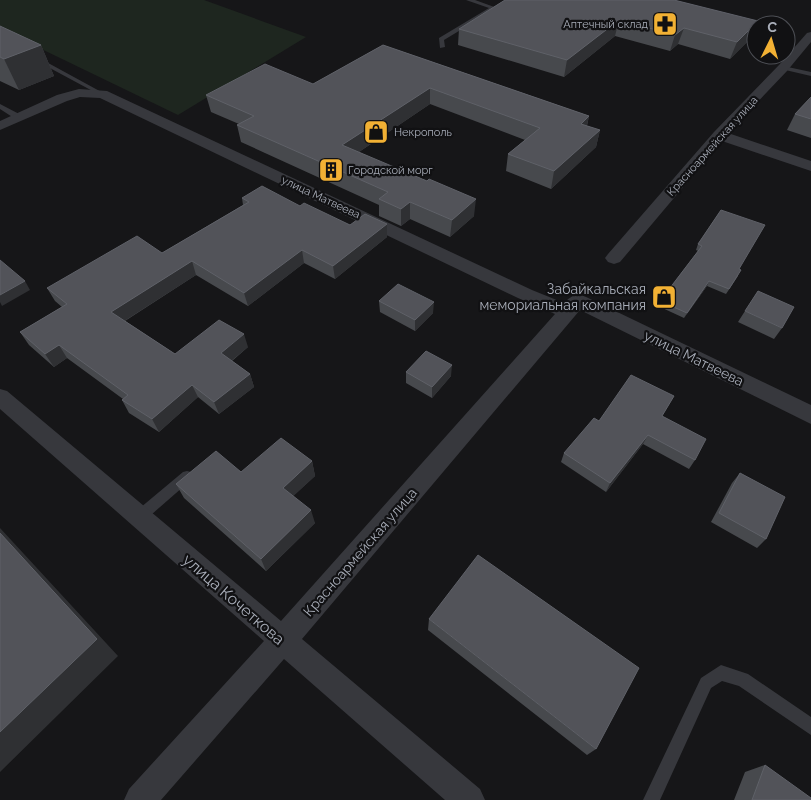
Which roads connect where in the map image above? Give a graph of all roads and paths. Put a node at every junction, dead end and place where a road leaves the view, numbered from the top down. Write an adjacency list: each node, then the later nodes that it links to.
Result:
1 (468, 0): 3 (lane)
2 (501, 4): 3 (lane)
3 (494, 8): 5 (lane)
4 (811, 35): 7 (street, Красноармейская улица)
5 (442, 47)
6 (27, 54): 9 (lane)
7 (783, 68): 8 (lane); 13 (street, Красноармейская улица)
8 (811, 74)
9 (102, 94): 11 (street); 16 (street, улица Матвеева)
10 (0, 106): 11 (lane)
11 (20, 118): 12 (street)
12 (0, 126)
13 (719, 135): 14 (street); 15 (street, Красноармейская улица)
14 (811, 166)
15 (614, 258)
16 (573, 306): 18 (street, улица Матвеева); 21 (street, Красноармейская улица)
17 (3, 403): 20 (street, улица Кочеткова)
18 (811, 415)
19 (196, 468): 20 (lane)
20 (138, 517): 21 (street, улица Кочеткова)
21 (282, 641): 23 (street, Красноармейская улица); 24 (street, улица Кочеткова)
22 (811, 727): 25 (lane)
23 (140, 800)
24 (469, 800)
25 (651, 800)

